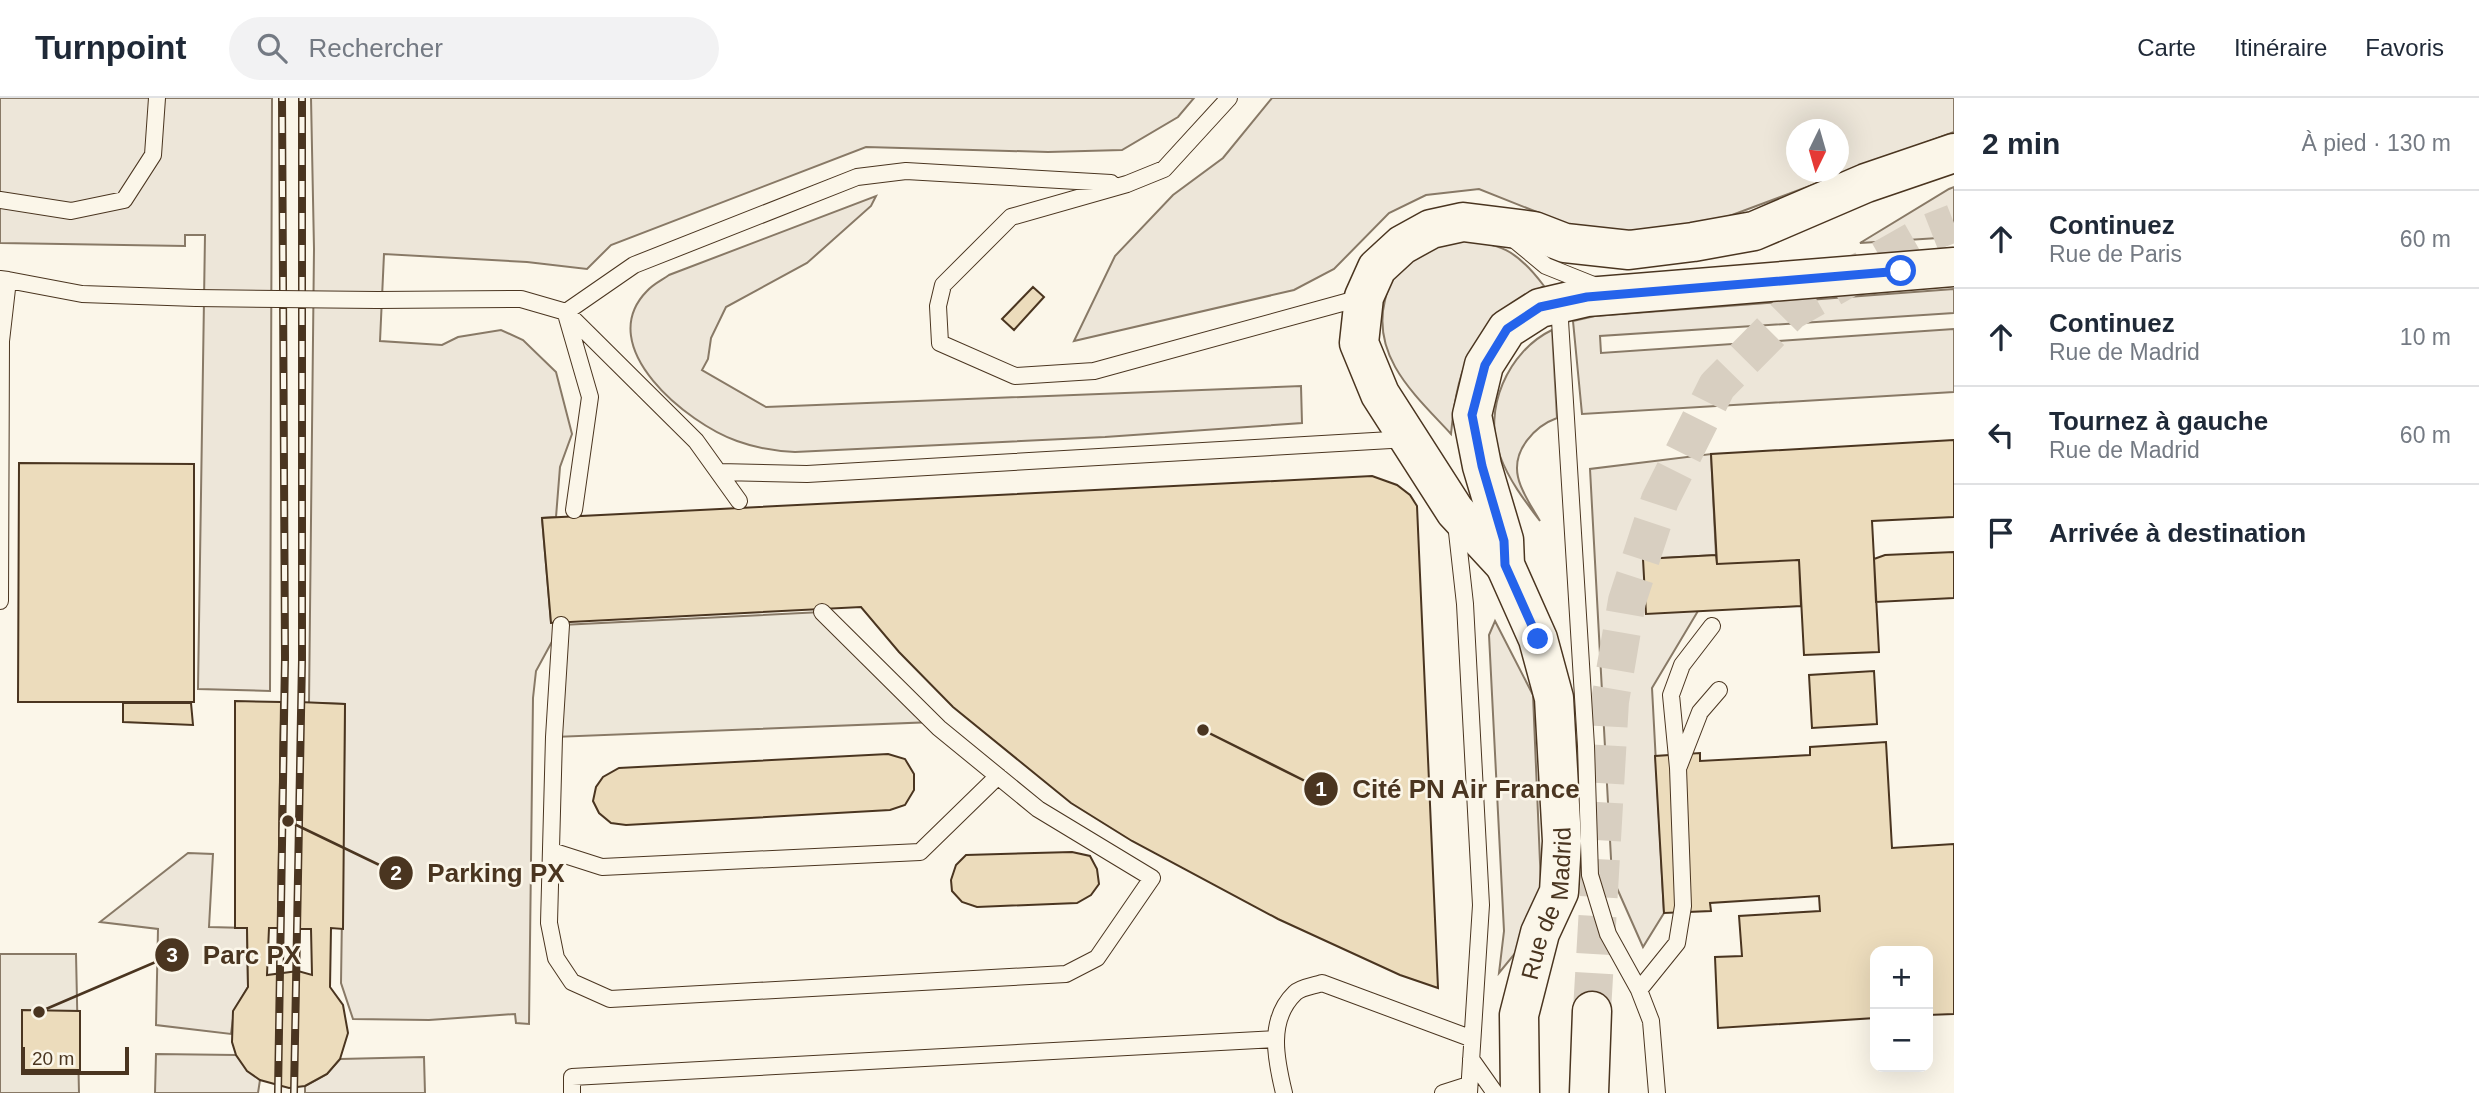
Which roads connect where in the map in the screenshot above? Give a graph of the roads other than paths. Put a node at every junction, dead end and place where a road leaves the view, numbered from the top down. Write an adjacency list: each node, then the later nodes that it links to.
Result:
1 (157, 98): 5 (lane)
2 (1229, 98): 4 (lane)
3 (1954, 153): 6 (street)
4 (1127, 184): 10 (lane); 12 (lane)
5 (0, 200)
6 (1501, 229): 9 (lane); 10 (street)
7 (1954, 267): 9 (street, Rue de Madrid)
8 (4, 279): 12 (lane, bridge); 19 (lane)
9 (1622, 294): 11 (street, Rue de Madrid)
10 (1364, 297): 13 (street)
11 (1559, 303): 18 (street, Rue de Madrid); 27 (lane)
12 (566, 312): 14 (lane); 16 (lane)
13 (1409, 439): 14 (lane); 17 (street)
14 (719, 472): 15 (lane)
15 (739, 501)
16 (574, 510)
17 (1455, 511): 18 (street); 29 (lane)
18 (1505, 565): 37 (street, Rue de Madrid)
19 (0, 601)
20 (822, 612): 25 (lane)
21 (561, 625): 26 (lane)
22 (1712, 626): 24 (lane)
23 (1719, 690): 24 (lane)
24 (1678, 768): 27 (lane)
25 (998, 776): 26 (lane); 26 (lane)
26 (552, 852)
27 (1639, 990): 39 (lane)
28 (1592, 1011): 38 (street)
29 (1470, 1038): 30 (lane); 31 (lane)
30 (1276, 1039): 33 (lane); 34 (lane)
31 (1471, 1059): 32 (lane); 36 (lane)
32 (1468, 1089): 35 (lane)
33 (572, 1093)
34 (1284, 1093)
35 (1443, 1093)
36 (1495, 1093)
37 (1520, 1093)
38 (1590, 1093)
39 (1657, 1093)

